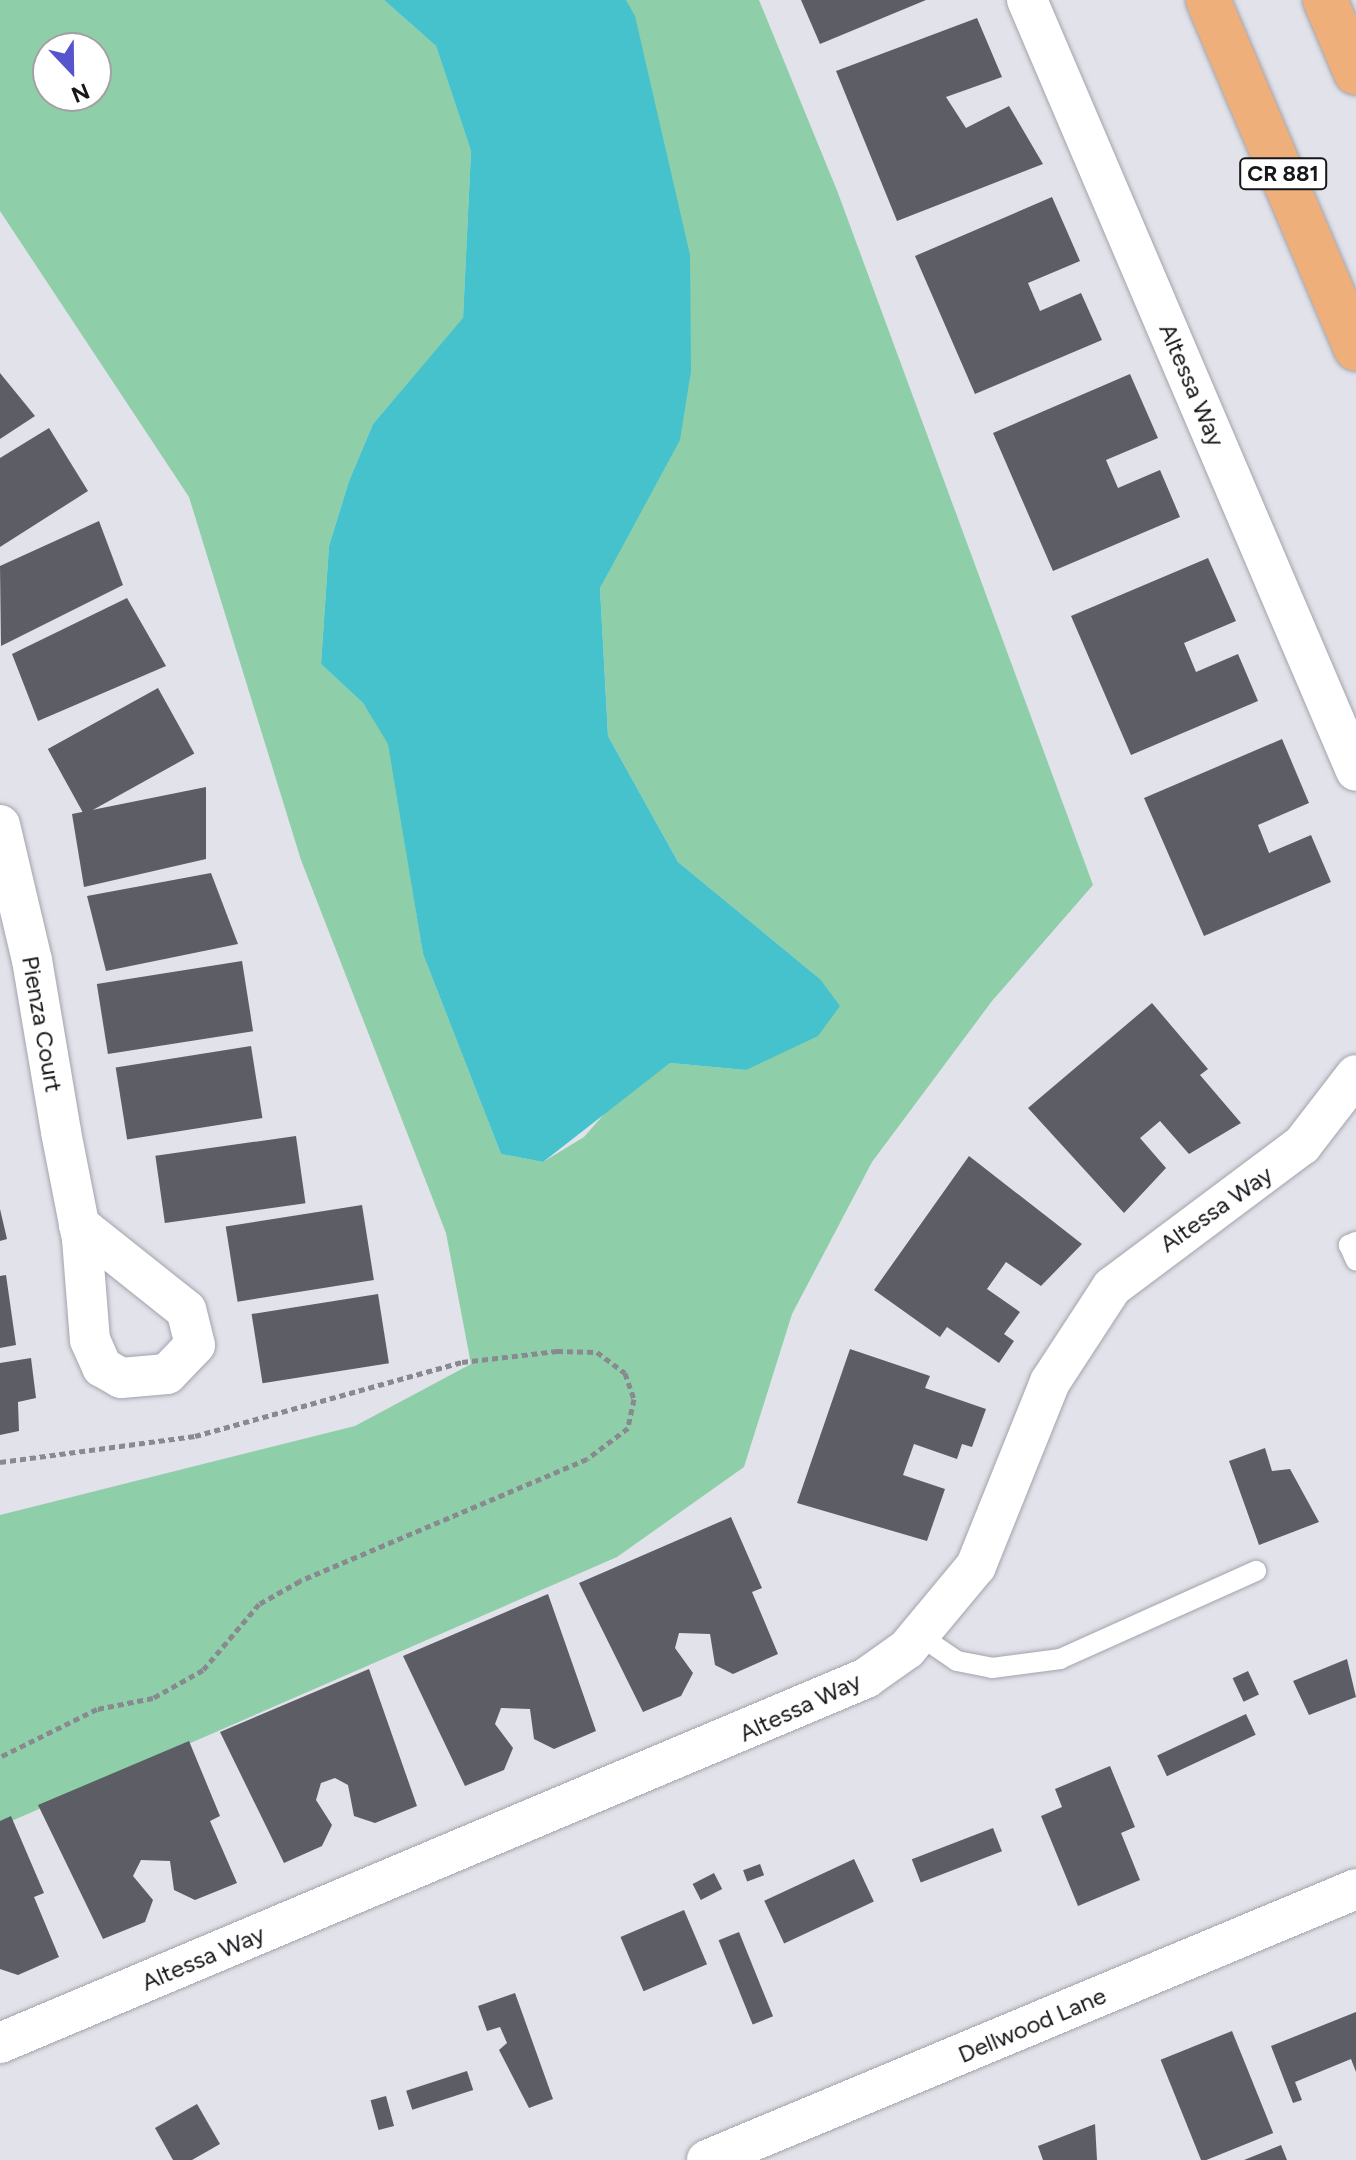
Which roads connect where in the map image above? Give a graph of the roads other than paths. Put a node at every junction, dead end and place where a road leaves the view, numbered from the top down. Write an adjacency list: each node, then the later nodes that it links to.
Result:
1 (1027, 0): 6 (street, Altessa Way)
2 (1208, 0): 5 (main road, CR 881)
3 (1325, 0): 4 (main road)
4 (1356, 73)
5 (1356, 349)
6 (1356, 771)
7 (0, 825): 9 (street, Pienza Court)
8 (1356, 1075): 13 (street, Altessa Way)
9 (79, 1225)
10 (1356, 1242): 11 (lane)
11 (1356, 1261)
12 (1256, 1571): 13 (lane)
13 (919, 1635): 15 (street, Altessa Way)
14 (1356, 1889): 16 (street, Dellwood Lane)
15 (0, 2043)
16 (707, 2160)

